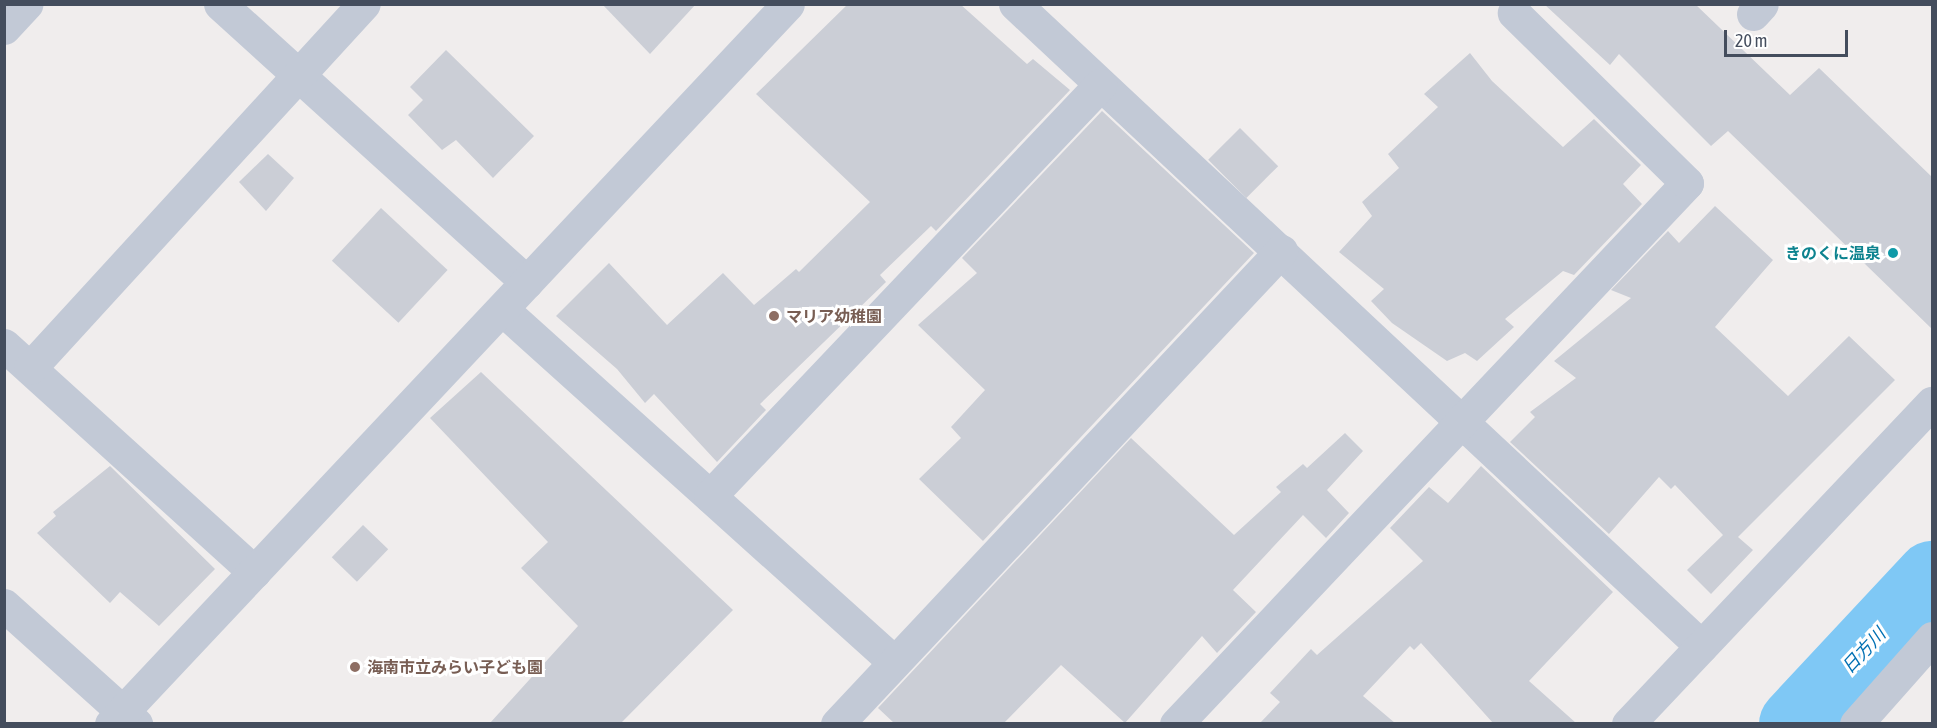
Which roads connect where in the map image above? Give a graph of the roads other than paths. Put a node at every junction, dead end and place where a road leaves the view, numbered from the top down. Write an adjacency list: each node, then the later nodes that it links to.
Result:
1 (26, 4): 7 (street)
2 (220, 4): 8 (street)
3 (364, 4): 8 (street)
4 (788, 4): 11 (street)
5 (1015, 4): 9 (street)
6 (1514, 13): 16 (street)
7 (4, 28)
8 (299, 76): 11 (street); 14 (street)
9 (1100, 85): 10 (street); 17 (street)
10 (1281, 251): 16 (street); 22 (street)
11 (527, 282): 12 (street)
12 (502, 309): 17 (street); 18 (street)
13 (4, 345): 14 (street)
14 (30, 368): 18 (street)
15 (1932, 403): 21 (street)
16 (1460, 421): 21 (street); 25 (street)
17 (710, 496): 22 (street)
18 (254, 572): 23 (street)
19 (4, 605): 23 (street)
20 (1932, 638): 27 (street)
21 (1701, 646): 26 (street)
22 (894, 662): 24 (street)
23 (123, 720)
24 (837, 723)
25 (1176, 723)
26 (1628, 723)
27 (1856, 723)

